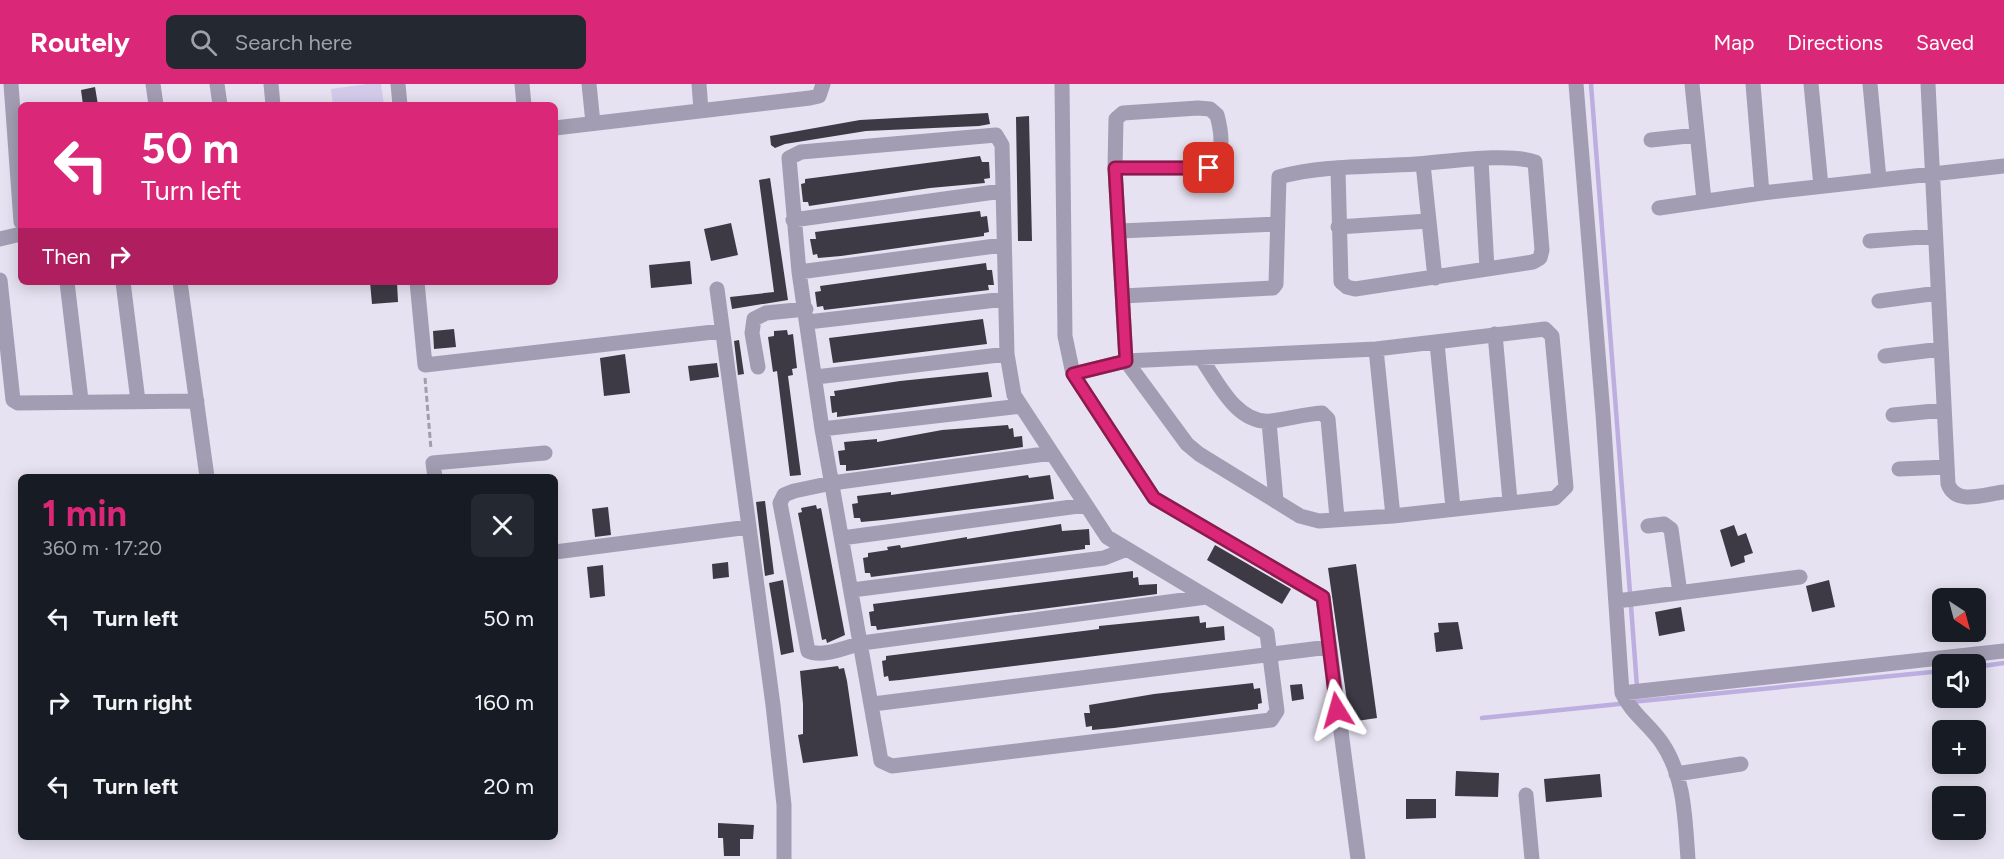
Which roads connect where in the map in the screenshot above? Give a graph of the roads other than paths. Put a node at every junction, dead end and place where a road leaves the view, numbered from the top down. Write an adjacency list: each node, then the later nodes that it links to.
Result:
1 (11, 84): 24 (street)
2 (153, 84): 17 (street)
3 (217, 84): 18 (street)
4 (271, 84): 19 (street)
5 (398, 84): 20 (street)
6 (522, 84): 21 (street)
7 (589, 84): 23 (street)
8 (699, 84): 22 (street)
9 (823, 84): 22 (street)
10 (1062, 84): 74 (street)
11 (1576, 84): 107 (street)
12 (1692, 84): 26 (street)
13 (1753, 84): 37 (street)
14 (1811, 84): 35 (street)
15 (1870, 84): 34 (street)
16 (1928, 84): 33 (street)
17 (151, 102)
18 (220, 102)
19 (273, 102)
20 (400, 102)
21 (524, 102)
22 (701, 110): 23 (street)
23 (593, 123): 25 (street)
24 (18, 126)
25 (558, 128)
26 (1697, 135): 27 (street); 38 (street)
27 (1651, 140)
28 (1481, 160): 29 (street); 50 (street); 50 (street)
29 (1423, 164): 32 (street); 41 (street)
30 (2004, 166): 33 (street)
31 (1115, 168): 31 (street); 44 (street)
32 (1338, 170): 42 (street); 43 (street)
33 (1932, 175): 34 (street); 46 (street)
34 (1879, 179): 35 (street)
35 (1821, 186): 37 (street)
36 (1002, 191): 40 (street); 40 (street); 49 (street)
37 (1762, 193): 38 (street)
38 (1704, 200): 39 (street)
39 (1659, 207)
40 (793, 220): 51 (street)
41 (1428, 220): 43 (street); 52 (street)
42 (1277, 224): 44 (street); 60 (street)
43 (1338, 227): 52 (street)
44 (1120, 231): 60 (street)
45 (18, 235): 47 (street)
46 (1935, 236): 48 (street); 59 (street)
47 (0, 239)
48 (1870, 241)
49 (1004, 245): 51 (street); 61 (street)
50 (1487, 269): 52 (street)
51 (799, 272): 63 (street)
52 (1435, 278)
53 (0, 280): 76 (street)
54 (67, 285): 76 (street)
55 (123, 285): 77 (street)
56 (180, 285): 78 (street)
57 (417, 285): 64 (street)
58 (717, 289): 64 (street)
59 (1938, 293): 62 (street); 68 (street)
60 (1123, 296): 72 (street)
61 (1005, 299): 63 (street); 69 (street)
62 (1879, 301)
63 (807, 316): 73 (street); 75 (street)
64 (722, 331): 99 (street)
65 (1495, 334): 66 (street); 93 (street); 93 (street)
66 (1437, 343): 67 (street); 95 (street)
67 (1376, 349): 71 (street); 96 (street)
68 (1941, 349): 70 (street); 80 (street)
69 (1007, 354): 75 (street); 79 (street)
70 (1885, 356)
71 (1201, 358): 72 (street); 82 (street)
72 (1126, 361): 74 (street); 92 (street)
73 (758, 367)
74 (1073, 374): 109 (street)
75 (816, 377): 83 (street)
76 (81, 400): 77 (street)
77 (138, 400): 78 (street)
78 (197, 401): 89 (street)
79 (1021, 406): 83 (street); 85 (street)
80 (1944, 410): 81 (street); 86 (street)
81 (1893, 415)
82 (1269, 422): 92 (street); 97 (street)
83 (822, 429): 90 (street)
84 (545, 453): 88 (street)
85 (1052, 453): 90 (street); 94 (street)
86 (1947, 467): 87 (street); 91 (street)
87 (1899, 469)
88 (434, 470)
89 (207, 474)
90 (832, 483): 100 (street); 108 (street)
91 (2004, 492)
92 (1276, 501): 97 (street)
93 (1509, 501): 95 (street)
94 (1086, 505): 100 (street); 101 (street)
95 (1454, 508): 96 (street)
96 (1393, 516): 97 (street)
97 (1337, 518)
98 (1648, 526): 105 (street)
99 (749, 527): 102 (street); 117 (street)
100 (842, 538): 104 (street)
101 (1127, 549): 104 (street); 106 (street)
102 (558, 552)
103 (1800, 577): 105 (street)
104 (852, 590): 108 (street)
105 (1680, 593): 107 (street)
106 (1206, 597): 108 (street); 111 (street)
107 (1617, 601): 112 (street)
108 (862, 643): 113 (street)
109 (1329, 647): 111 (street); 118 (street)
110 (2004, 651): 112 (street)
111 (1269, 655): 113 (street); 113 (street)
112 (1622, 693): 115 (street)
113 (873, 704)
114 (1741, 764): 115 (street)
115 (1676, 774): 120 (street)
116 (1526, 795): 119 (street)
117 (784, 859)
118 (1358, 859)
119 (1532, 859)
120 (1688, 859)

